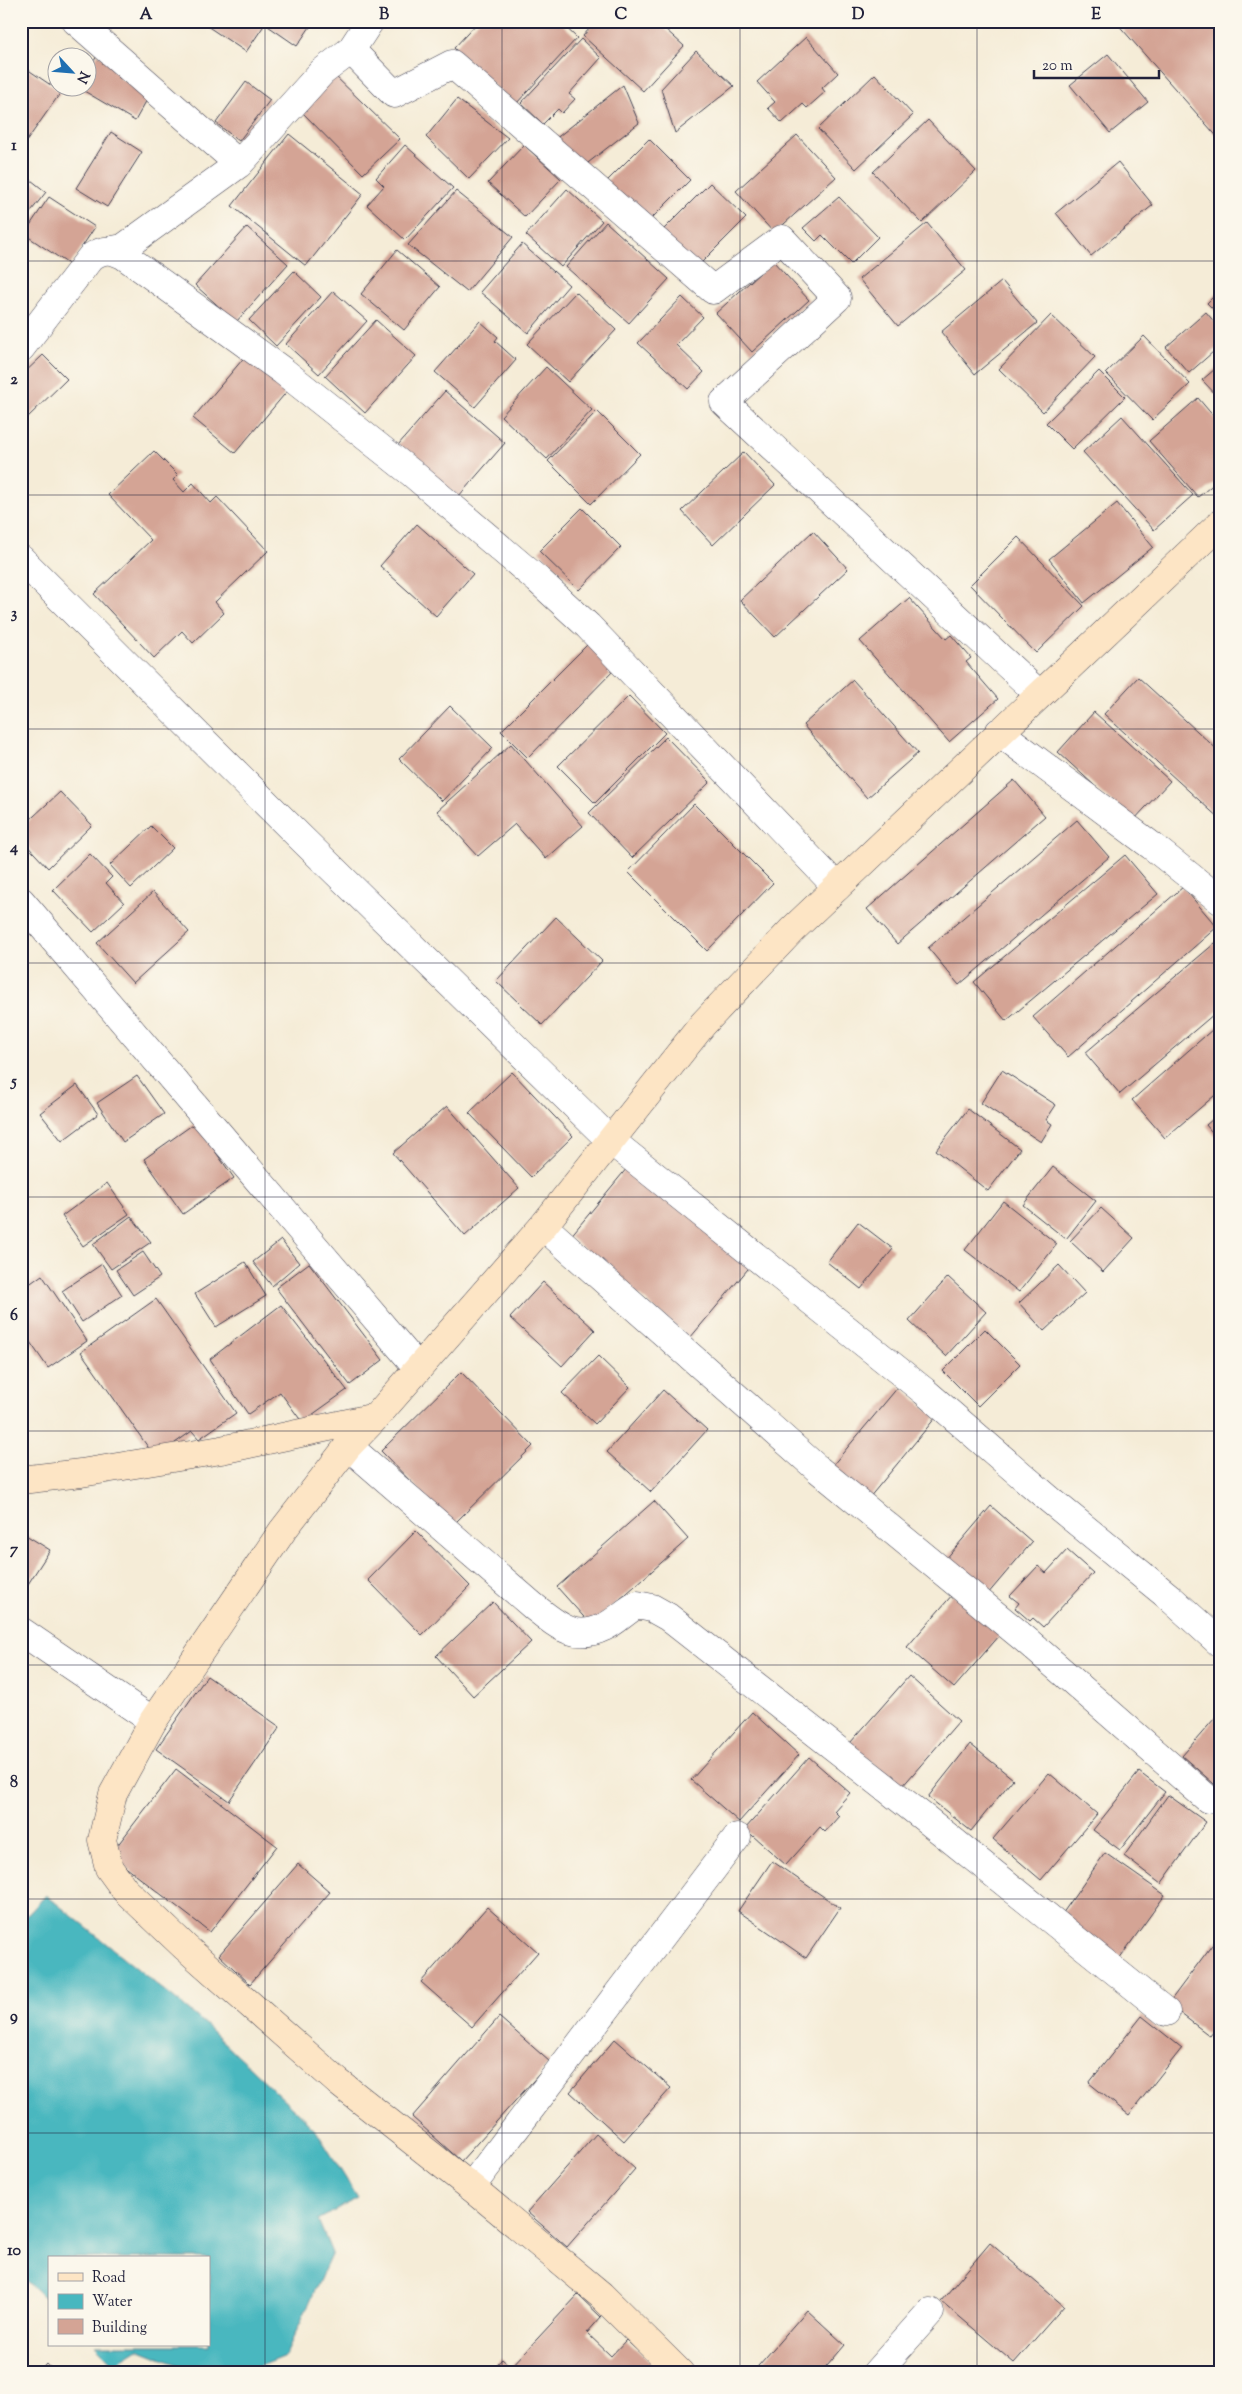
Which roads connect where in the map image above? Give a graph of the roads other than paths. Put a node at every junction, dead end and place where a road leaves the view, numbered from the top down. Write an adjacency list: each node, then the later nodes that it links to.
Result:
1 (76, 21): 4 (street)
2 (370, 21): 3 (street)
3 (351, 50): 4 (street); 9 (street)
4 (239, 164): 5 (street)
5 (113, 250): 6 (street); 11 (street)
6 (21, 348)
7 (1221, 523): 9 (street)
8 (21, 559): 14 (street)
9 (1039, 694): 10 (street)
10 (999, 732): 11 (street); 13 (street)
11 (837, 887): 14 (street)
12 (21, 901): 16 (street)
13 (1221, 901)
14 (610, 1140): 15 (street); 21 (street)
15 (542, 1226): 16 (street); 23 (street)
16 (418, 1368): 17 (street)
17 (376, 1417): 18 (street); 19 (street)
18 (348, 1446): 22 (street); 25 (street)
19 (21, 1480)
20 (21, 1631): 22 (street)
21 (1221, 1644)
22 (153, 1721): 26 (street)
23 (1208, 1799)
24 (738, 1836): 26 (street)
25 (1166, 2012)
26 (471, 2187): 28 (street)
27 (930, 2312): 29 (street)
28 (680, 2373)
29 (876, 2373)

